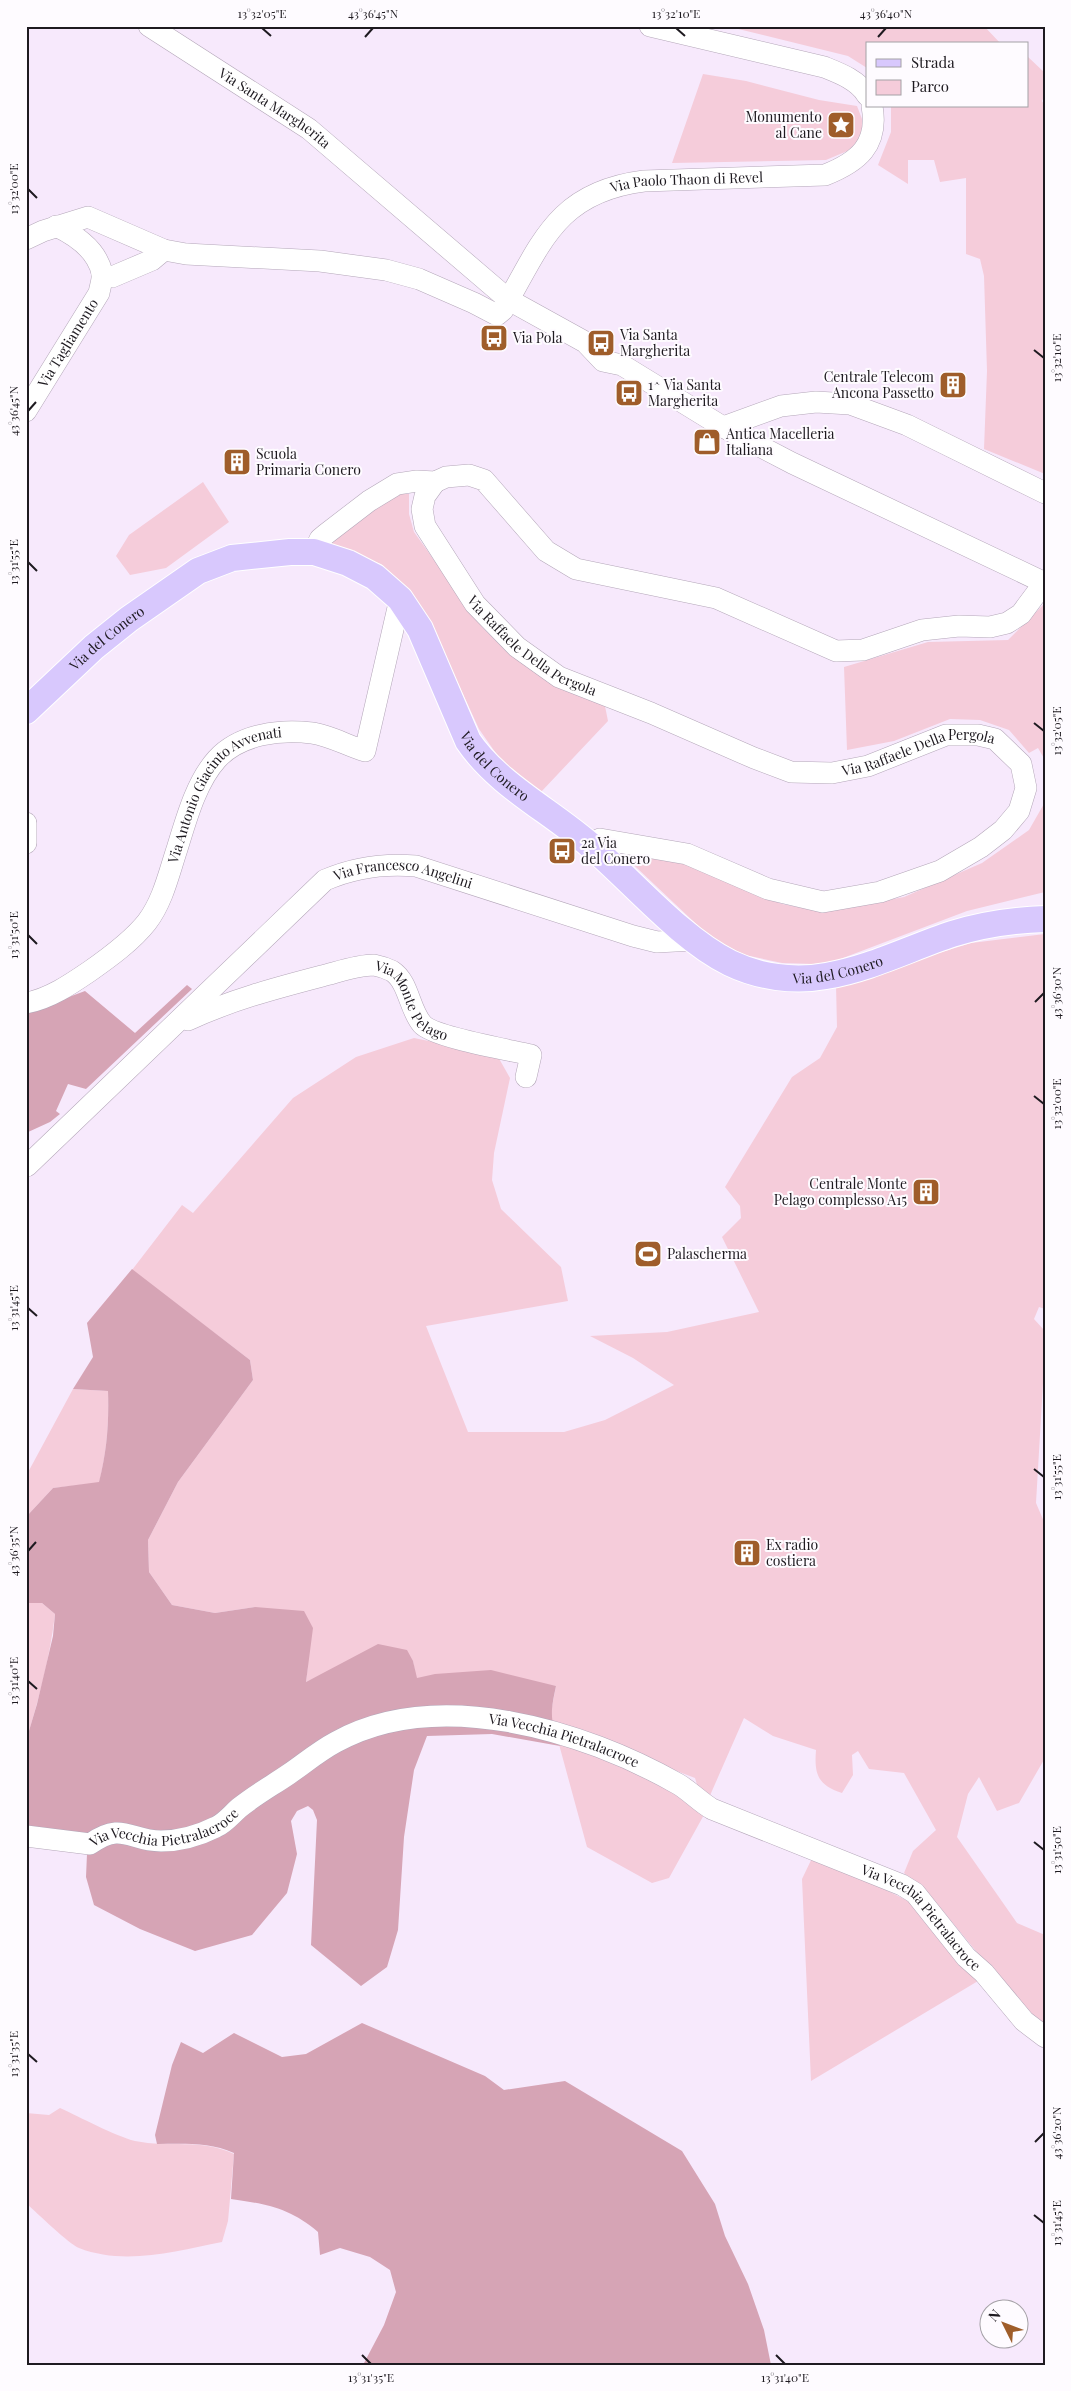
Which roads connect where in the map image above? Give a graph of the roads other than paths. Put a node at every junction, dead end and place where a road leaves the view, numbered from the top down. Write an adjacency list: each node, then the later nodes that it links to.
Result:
1 (149, 26): 9 (street, Via Santa Margherita)
2 (650, 26): 3 (street)
3 (866, 93)
4 (872, 108): 9 (street, Via Paolo Thaon di Revel)
5 (56, 226): 6 (street); 7 (street); 8 (street)
6 (26, 239)
7 (164, 250): 8 (street); 9 (street)
8 (102, 274): 10 (street, Via Tagliamento)
9 (509, 300): 11 (street, Via Santa Margherita)
10 (26, 411)
11 (722, 427): 13 (street); 15 (street)
12 (434, 482): 14 (street); 15 (street); 20 (street, Via Raffaele Della Pergola)
13 (1045, 493)
14 (317, 546): 16 (main road, Via del Conero); 17 (main road, Via del Conero)
15 (1044, 583)
16 (400, 599): 20 (main road, Via del Conero); 25 (street, Via Antonio Giacinto Avvenati)
17 (26, 711)
18 (26, 823): 19 (street)
19 (26, 843)
20 (589, 845): 22 (main road, Via del Conero)
21 (1045, 919): 22 (main road, Via del Conero)
22 (693, 940): 23 (street, Via Francesco Angelini)
23 (226, 976): 24 (street, Via Monte Pelago); 26 (street); 27 (street, Via Francesco Angelini)
24 (270, 990): 26 (street, Via Monte Pelago); 28 (street, Via Monte Pelago)
25 (26, 1003)
26 (230, 1003): 27 (street, Via Monte Pelago)
27 (172, 1028): 29 (street, Via Francesco Angelini)
28 (526, 1078)
29 (57, 1135): 30 (street, Via Francesco Angelini); 31 (street, Via Francesco Angelini)
30 (26, 1150)
31 (26, 1165): 32 (street, Via Francesco Angelini)
32 (26, 1172)
33 (26, 1836): 34 (street, Via Vecchia Pietralacroce)
34 (1045, 2037)

